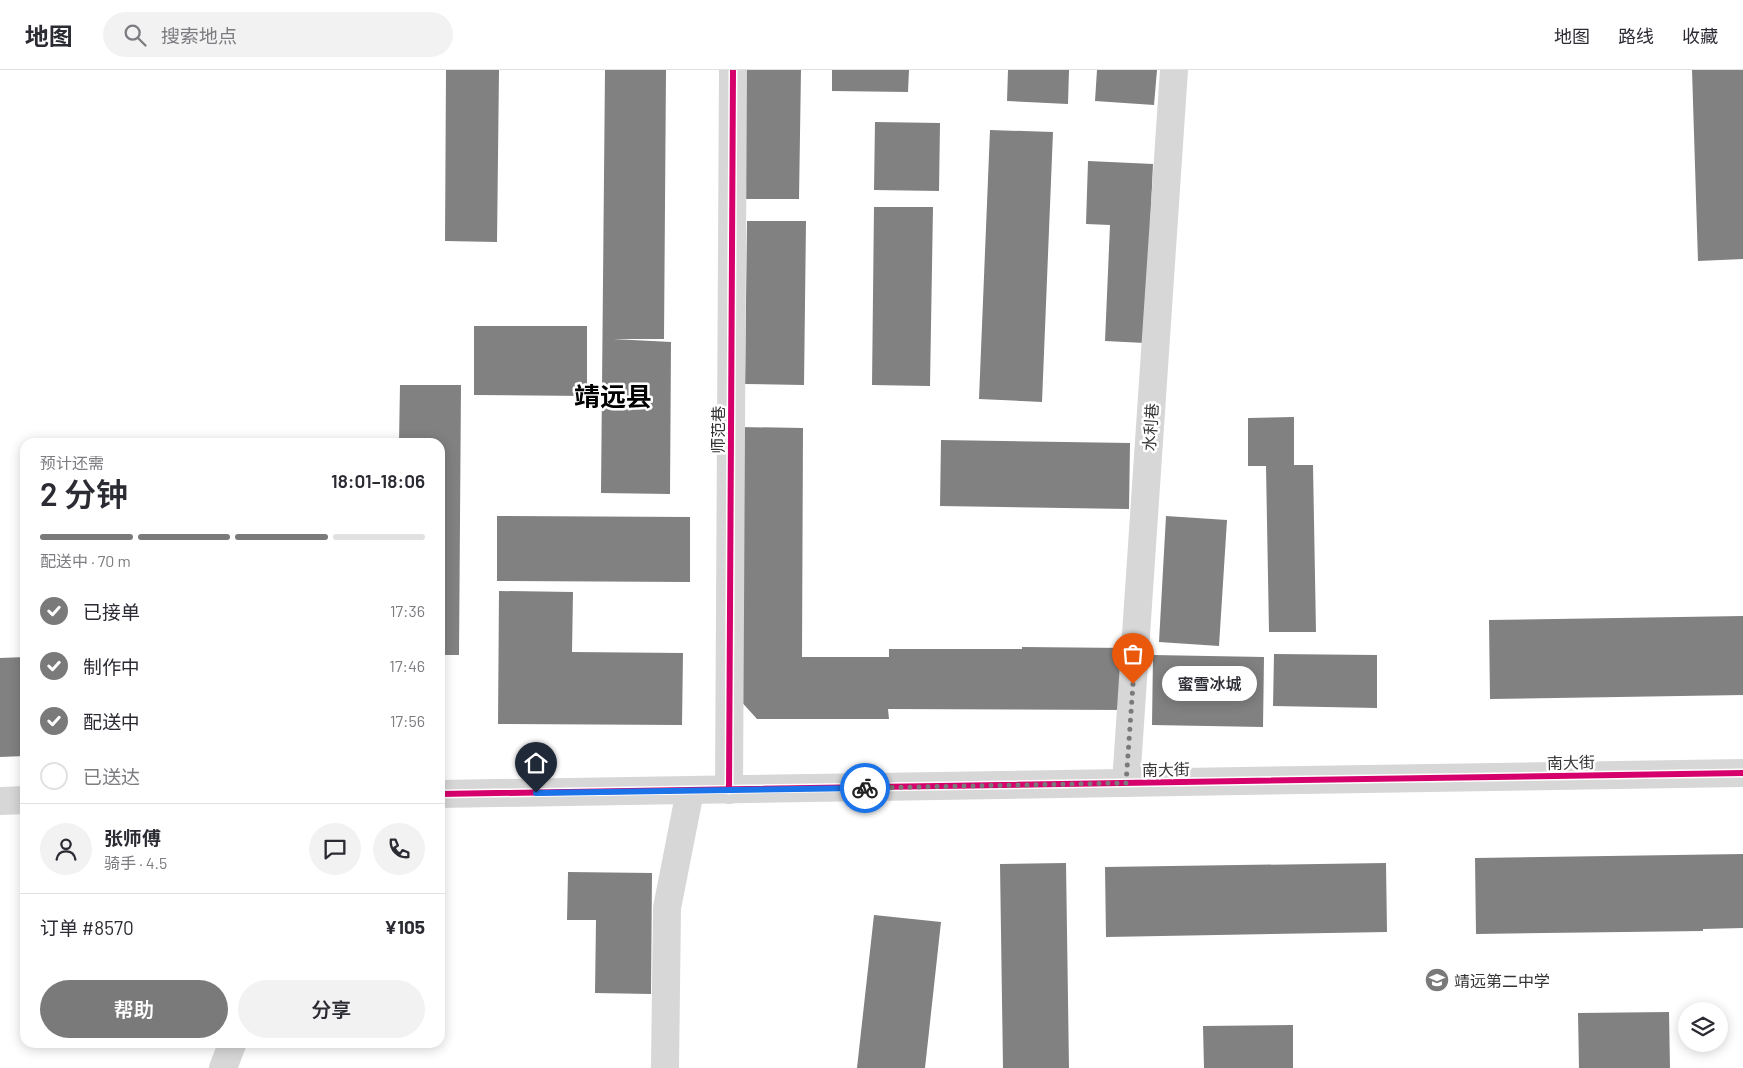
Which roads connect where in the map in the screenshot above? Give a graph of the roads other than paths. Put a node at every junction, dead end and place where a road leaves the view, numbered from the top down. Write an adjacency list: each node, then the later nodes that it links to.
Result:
1 (732, 70): 5 (street, 师范巷)
2 (1174, 70): 4 (street, 水利巷)
3 (1743, 773): 4 (street, 南大街)
4 (1126, 783): 5 (street, 南大街)
5 (729, 790): 6 (street, 南大街)
6 (690, 791): 7 (street, 南大街); 12 (street)
7 (445, 794)
8 (20, 800): 9 (street)
9 (0, 801)
10 (230, 1048): 11 (street)
11 (222, 1068)
12 (664, 1068)

